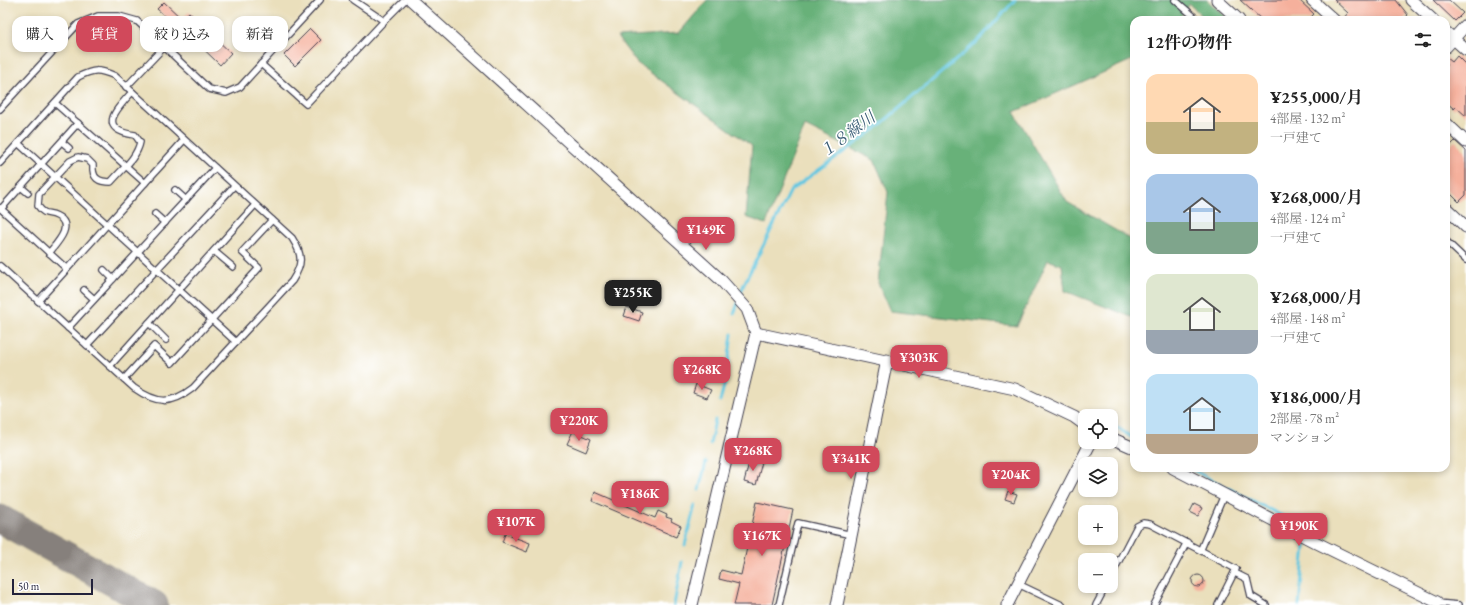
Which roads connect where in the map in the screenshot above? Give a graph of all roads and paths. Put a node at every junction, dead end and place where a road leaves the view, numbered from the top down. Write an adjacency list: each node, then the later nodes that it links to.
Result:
1 (320, 0): 21 (lane)
2 (353, 0): 13 (lane)
3 (405, 0): 13 (lane)
4 (411, 0): 70 (street)
5 (1175, 0): 9 (lane)
6 (1217, 0): 10 (street)
7 (1312, 0): 11 (street)
8 (1411, 0): 12 (street)
9 (1193, 16)
10 (1235, 16)
11 (1327, 16)
12 (1429, 16)
13 (384, 21): 21 (lane)
14 (140, 23): 25 (lane)
15 (1466, 25): 16 (street)
16 (1450, 37)
17 (1450, 40): 18 (street)
18 (1466, 50)
19 (159, 52): 22 (lane)
20 (171, 52): 21 (lane)
21 (261, 64)
22 (126, 87): 23 (lane); 24 (lane)
23 (132, 92): 28 (lane); 35 (lane)
24 (55, 103): 26 (lane); 31 (lane)
25 (0, 109)
26 (78, 124): 29 (lane); 35 (lane)
27 (1450, 127): 30 (street)
28 (184, 140): 36 (lane); 38 (lane)
29 (62, 142): 32 (lane); 34 (lane)
30 (1466, 142)
31 (18, 143): 33 (lane); 34 (lane)
32 (69, 148)
33 (0, 163)
34 (42, 165): 37 (lane); 40 (lane)
35 (125, 166): 37 (lane); 38 (lane)
36 (215, 168): 39 (lane); 43 (lane)
37 (56, 177): 50 (lane); 55 (lane)
38 (145, 183): 50 (lane)
39 (234, 186): 44 (lane); 60 (lane)
40 (21, 187): 42 (lane); 45 (lane)
41 (175, 190): 43 (lane)
42 (28, 193)
43 (186, 200): 49 (lane)
44 (255, 205): 48 (lane); 53 (lane)
45 (0, 209): 55 (lane)
46 (1450, 212): 51 (street)
47 (155, 214): 49 (lane)
48 (272, 220): 67 (lane); 72 (lane)
49 (165, 223): 54 (lane)
50 (108, 224): 54 (lane); 59 (lane)
51 (1466, 227)
52 (1450, 245): 56 (lane)
53 (214, 251): 58 (lane); 64 (lane)
54 (138, 252): 60 (lane); 62 (lane)
55 (49, 253): 59 (lane)
56 (1466, 260)
57 (0, 266): 66 (lane)
58 (233, 267)
59 (67, 269): 66 (lane)
60 (157, 269): 64 (lane); 73 (lane)
61 (104, 270): 62 (lane)
62 (114, 279): 65 (lane)
63 (84, 290): 65 (lane)
64 (179, 290): 67 (lane); 68 (lane)
65 (94, 299): 69 (lane)
66 (38, 301): 69 (lane)
67 (212, 320): 72 (lane); 76 (lane)
68 (149, 323): 71 (lane); 75 (lane)
69 (68, 328): 73 (lane)
70 (756, 333): 74 (street); 91 (street)
71 (166, 340)
72 (236, 342): 76 (lane)
73 (87, 345): 75 (lane)
74 (887, 360): 77 (street); 83 (street)
75 (110, 366): 76 (lane)
76 (124, 379)
77 (1078, 420)
78 (1118, 441): 79 (street)
79 (1130, 446)
80 (1087, 449): 88 (street)
81 (1180, 472): 82 (street)
82 (1224, 495): 85 (lane); 90 (street)
83 (852, 535): 92 (lane); 93 (street)
84 (1187, 542): 85 (lane); 86 (lane); 97 (lane)
85 (1201, 549): 87 (lane)
86 (1118, 563)
87 (1235, 573): 98 (lane); 99 (lane)
88 (1018, 584): 94 (street); 95 (lane)
89 (1102, 593): 96 (lane)
90 (1436, 603): 100 (lane)
91 (692, 605)
92 (779, 605)
93 (837, 605)
94 (1008, 605)
95 (1062, 605)
96 (1096, 605)
97 (1154, 605)
98 (1218, 605)
99 (1266, 605)
100 (1459, 605)

